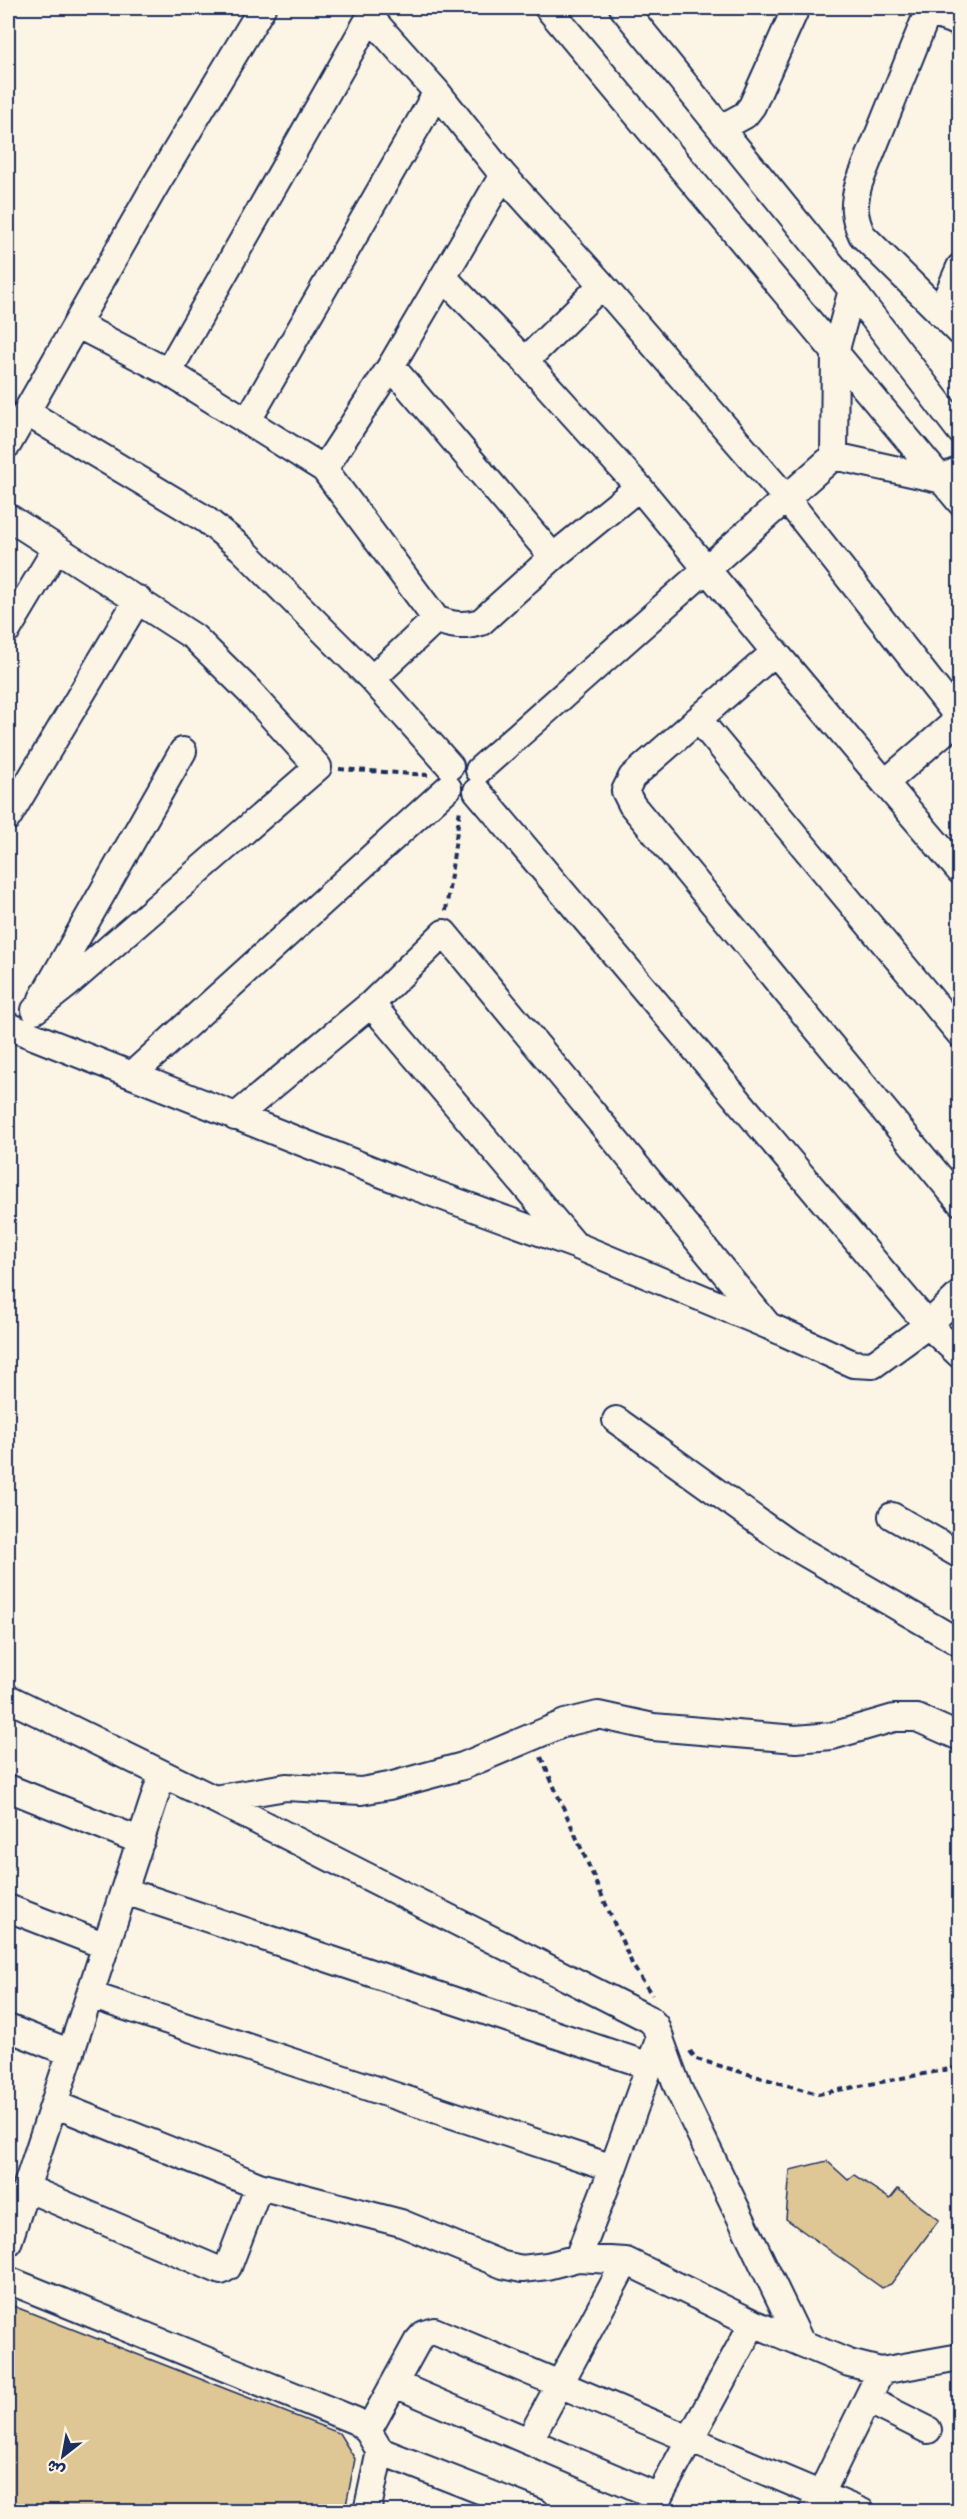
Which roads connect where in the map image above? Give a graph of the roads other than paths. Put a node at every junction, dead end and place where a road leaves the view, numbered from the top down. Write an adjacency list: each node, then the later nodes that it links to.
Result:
1 (262, 8): 15 (street)
2 (548, 8): 17 (street)
3 (623, 8): 9 (street)
4 (796, 8): 9 (street)
5 (923, 10): 7 (street); 16 (street)
6 (366, 12): 8 (street); 20 (street)
7 (960, 23)
8 (437, 92): 10 (street); 22 (street)
9 (721, 128): 14 (street)
10 (503, 175): 12 (street); 13 (street)
11 (960, 267): 16 (street)
12 (444, 278): 18 (street); 19 (street)
13 (602, 285): 18 (street); 29 (street)
14 (852, 290): 17 (street); 23 (street)
15 (78, 325): 20 (street); 21 (street)
16 (954, 325)
17 (835, 353): 25 (street); 27 (street)
18 (525, 361): 28 (street)
19 (391, 366): 26 (street); 33 (street)
20 (168, 372): 22 (street)
21 (26, 412): 24 (street); 39 (street)
22 (248, 420): 26 (street)
23 (960, 431)
24 (8, 444)
25 (834, 456): 27 (street); 29 (street)
26 (324, 469): 36 (street)
27 (949, 475): 30 (street)
28 (639, 487): 33 (street); 34 (street)
29 (786, 498): 34 (street); 40 (street)
30 (960, 502)
31 (8, 517): 32 (street)
32 (56, 549): 35 (street); 37 (street)
33 (553, 557): 36 (street)
34 (707, 568): 38 (street); 43 (street)
35 (138, 599): 45 (street); 48 (street)
36 (436, 619): 39 (street)
37 (8, 629)
38 (776, 652): 41 (street); 44 (street)
39 (372, 679): 43 (street)
40 (959, 718): 44 (street)
41 (699, 720): 50 (street); 53 (street)
42 (183, 751): 48 (street)
43 (460, 781): 51 (street); 56 (street)
44 (885, 783): 46 (street)
45 (8, 817)
46 (960, 871)
47 (371, 1004): 52 (street); 54 (street); 57 (street)
48 (35, 1010): 49 (street)
49 (12, 1028): 51 (street)
50 (960, 1034)
51 (133, 1074): 52 (street)
52 (235, 1117): 54 (street)
53 (960, 1203)
54 (575, 1245): 57 (street)
55 (960, 1294): 56 (street)
56 (928, 1325): 57 (street); 58 (street)
57 (769, 1326)
58 (960, 1355)
59 (616, 1420): 62 (street)
60 (892, 1516): 61 (street)
61 (960, 1555)
62 (960, 1643)
63 (8, 1698): 65 (street)
64 (960, 1737): 67 (street)
65 (162, 1775): 67 (street); 68 (street)
66 (8, 1788): 68 (street)
67 (214, 1799): 74 (street)
68 (141, 1841): 69 (street)
69 (124, 1891): 71 (street); 76 (street)
70 (8, 1908): 71 (street)
71 (106, 1946): 72 (street)
72 (90, 1995): 75 (street); 78 (street)
73 (8, 2028): 75 (street)
74 (660, 2037): 76 (street); 86 (street)
75 (70, 2054): 77 (street)
76 (650, 2066): 78 (street)
77 (54, 2104): 79 (street); 80 (street)
78 (613, 2168): 82 (street)
79 (259, 2186): 80 (street); 82 (street)
80 (26, 2188): 81 (street)
81 (8, 2243)
82 (578, 2258): 83 (street)
83 (626, 2261): 85 (street); 89 (street)
84 (8, 2280): 94 (street)
85 (753, 2323): 86 (street); 93 (street)
86 (801, 2343): 88 (street)
87 (960, 2357): 88 (street)
88 (880, 2371): 91 (street)
89 (559, 2382): 90 (street); 93 (street); 95 (street)
90 (395, 2384): 94 (street); 95 (street)
91 (868, 2400): 92 (street); 96 (street)
92 (928, 2430)
93 (690, 2440): 96 (street); 97 (street)
94 (374, 2441): 98 (street); 99 (street)
95 (529, 2442): 97 (street)
96 (817, 2502): 100 (street)
97 (655, 2504)
98 (367, 2511)
99 (536, 2511)
100 (862, 2511)

